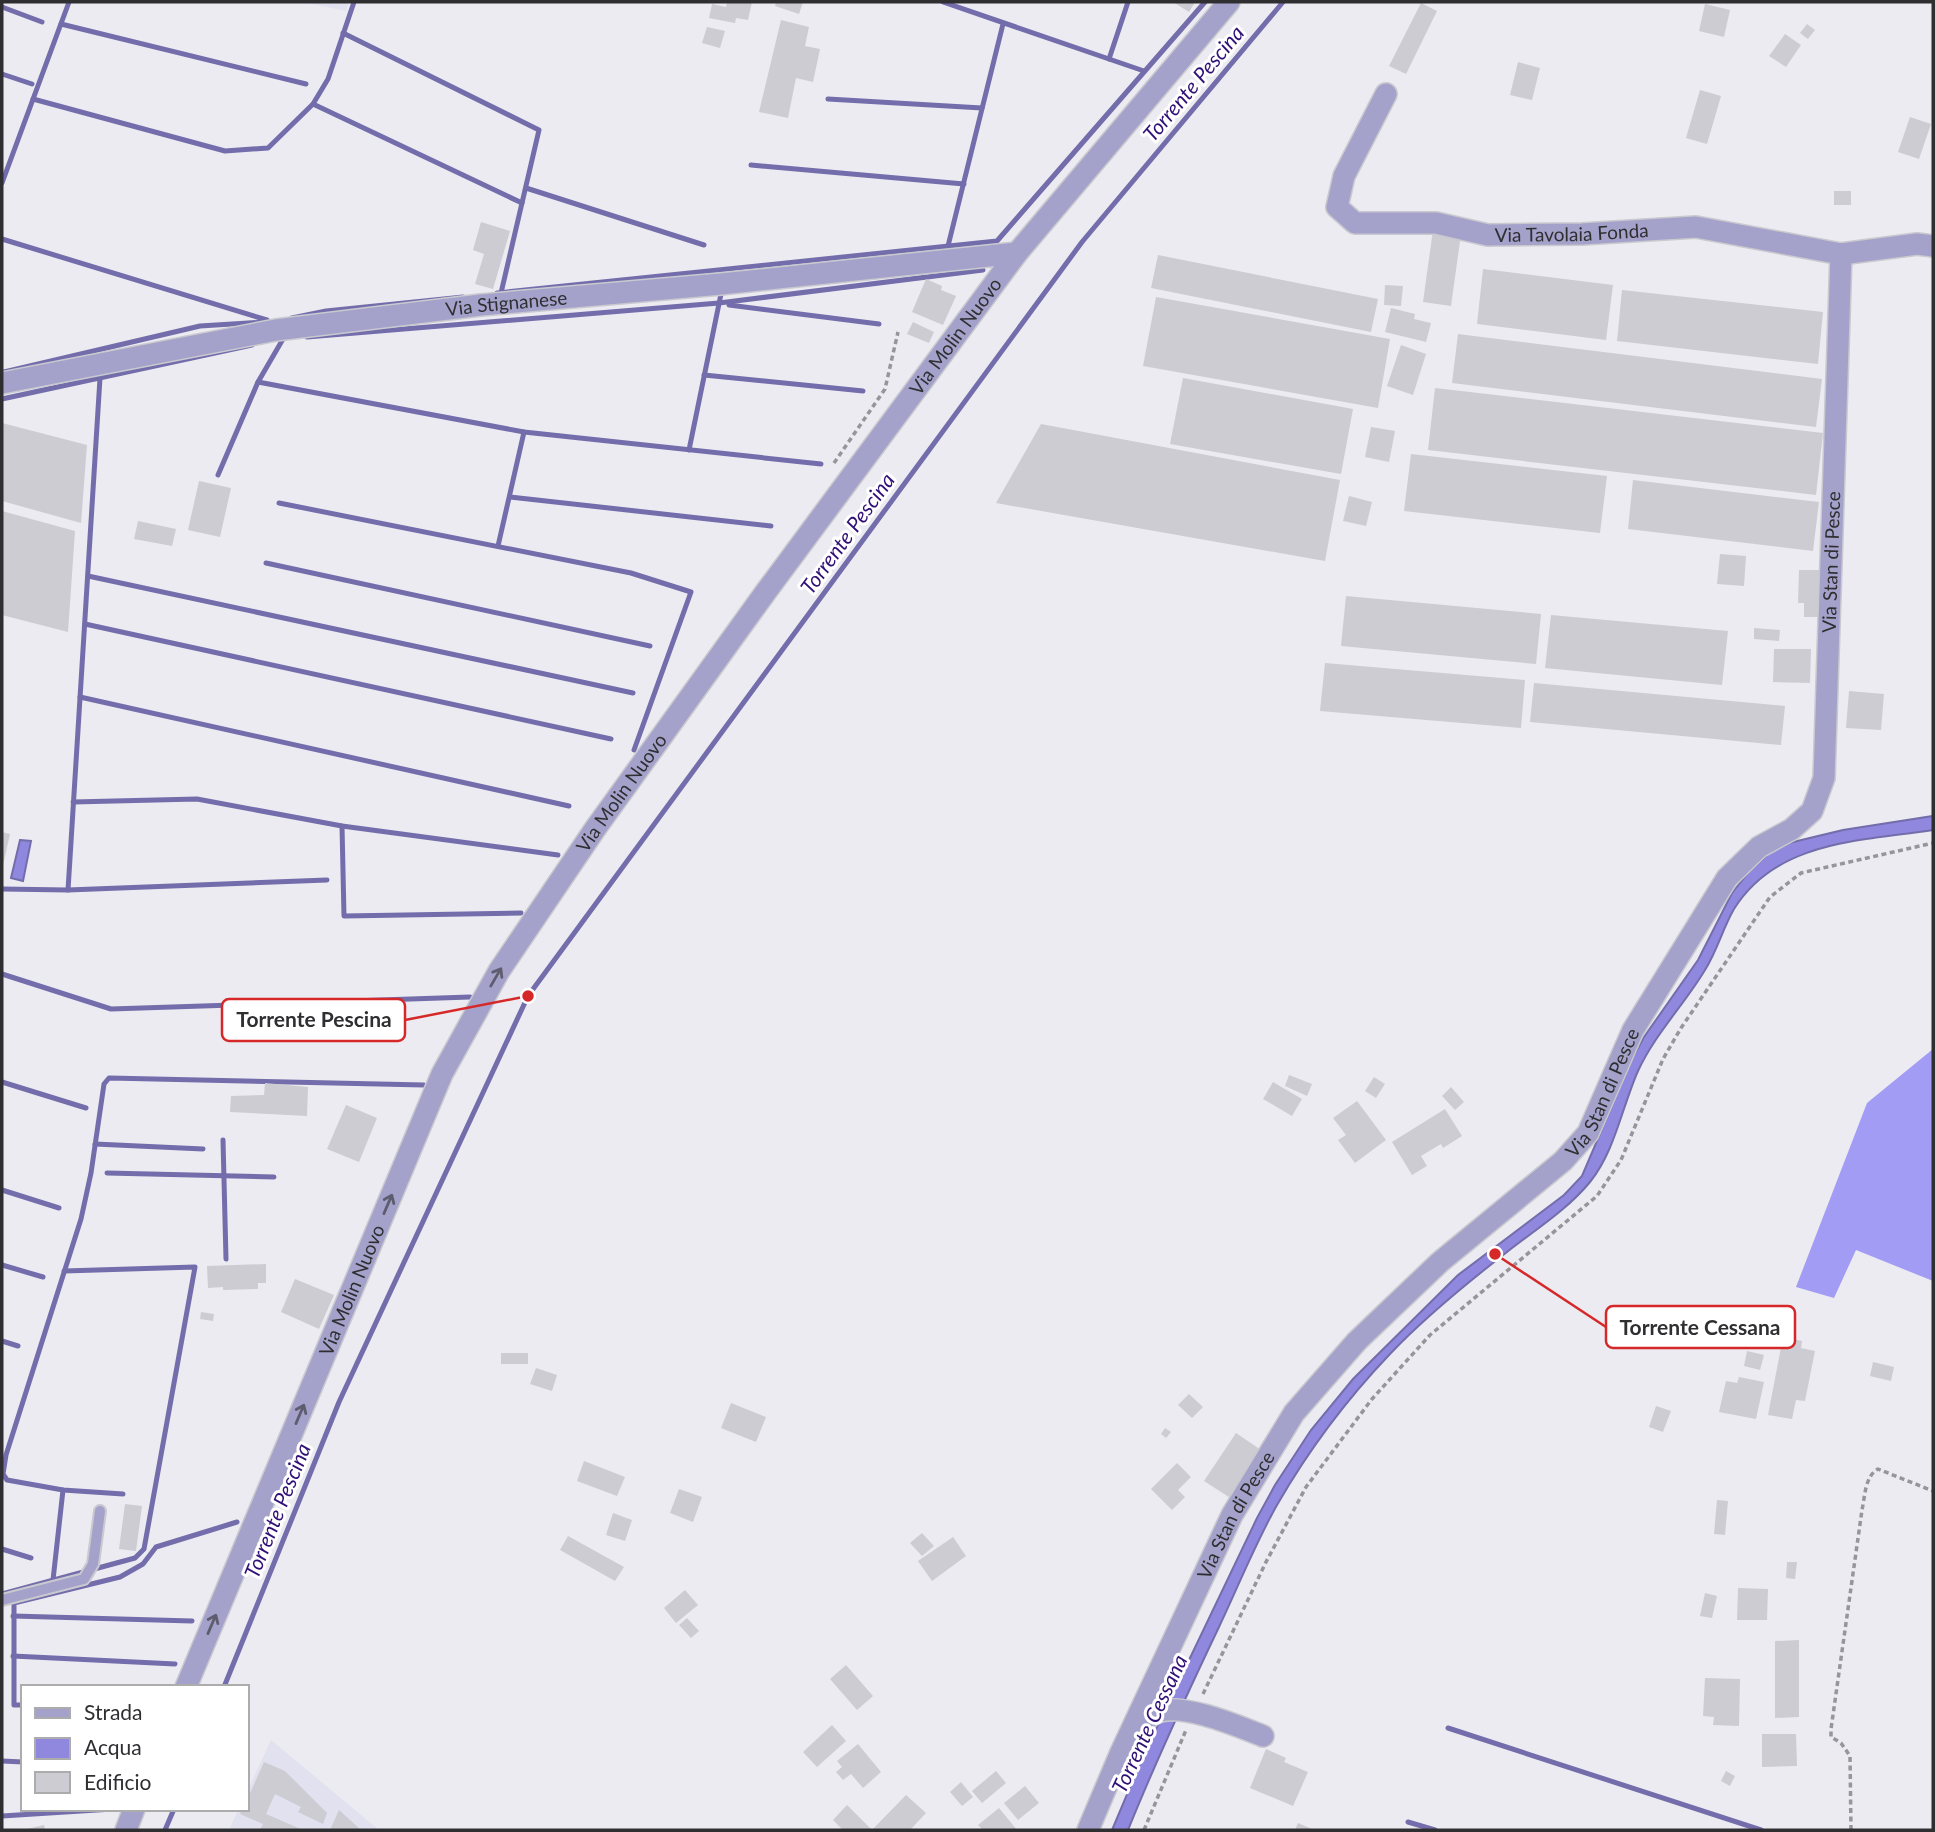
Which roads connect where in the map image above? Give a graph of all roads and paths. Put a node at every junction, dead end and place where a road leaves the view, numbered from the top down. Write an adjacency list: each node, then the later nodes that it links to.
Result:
1 (1228, 2): 4 (street, Via Molin Nuovo)
2 (1386, 94): 5 (street, Via Tavolaia Fonda)
3 (1933, 246): 5 (street, Via Tavolaia Fonda)
4 (1017, 253): 7 (street, Via Stignanese); 13 (street, Via Molin Nuovo, one-way to 4)
5 (1841, 254): 16 (street, Via Stan di Pesce)
6 (898, 332): 8 (path)
7 (2, 383)
8 (832, 468)
9 (1933, 842): 14 (path)
10 (1933, 1491): 21 (path)
11 (100, 1511): 12 (lane)
12 (2, 1601)
13 (187, 1685)
14 (1194, 1712): 15 (street); 16 (street); 20 (path)
15 (1263, 1736)
16 (1121, 1752): 19 (street, Via Stan di Pesce)
17 (133, 1811): 18 (street)
18 (126, 1830)
19 (1088, 1830)
20 (1144, 1830)
21 (1851, 1830)

